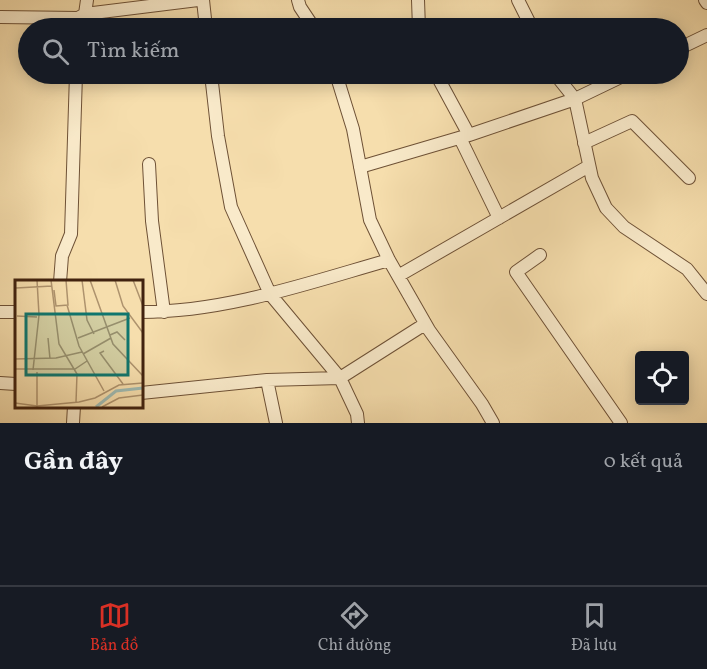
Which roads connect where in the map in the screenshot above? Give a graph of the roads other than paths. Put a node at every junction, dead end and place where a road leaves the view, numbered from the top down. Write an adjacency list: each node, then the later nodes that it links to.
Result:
1 (87, 0): 9 (street)
2 (198, 0): 10 (street)
3 (203, 0): 11 (street)
4 (298, 0): 12 (street)
5 (418, 0): 13 (street)
6 (518, 0): 14 (street)
7 (0, 17): 8 (street)
8 (27, 18)
9 (81, 18)
10 (92, 18)
11 (205, 18)
12 (307, 18)
13 (419, 18)
14 (527, 18)
15 (707, 35): 16 (street)
16 (689, 44)
17 (76, 84): 34 (street)
18 (212, 84): 35 (street)
19 (339, 84): 28 (street)
20 (440, 84): 24 (street)
21 (563, 84): 23 (street)
22 (606, 84): 23 (street)
23 (575, 99): 24 (street); 25 (street)
24 (464, 137): 28 (street); 30 (street)
25 (584, 143): 27 (street); 29 (street)
26 (149, 164): 38 (street)
27 (590, 166): 30 (street); 36 (street)
28 (360, 167): 32 (street)
29 (689, 178)
30 (499, 218): 33 (street)
31 (540, 255): 50 (street)
32 (389, 260): 33 (street); 35 (street)
33 (398, 276): 39 (street)
34 (60, 280)
35 (270, 294): 38 (street); 40 (street)
36 (707, 294)
37 (142, 312): 38 (street)
38 (164, 312)
39 (425, 324): 40 (street); 49 (street)
40 (340, 378): 41 (street); 48 (street)
41 (267, 380): 44 (street); 47 (street)
42 (0, 383): 43 (street)
43 (15, 384)
44 (142, 393)
45 (74, 408): 46 (street)
46 (73, 423)
47 (276, 423)
48 (358, 423)
49 (493, 423)
50 (621, 423)

